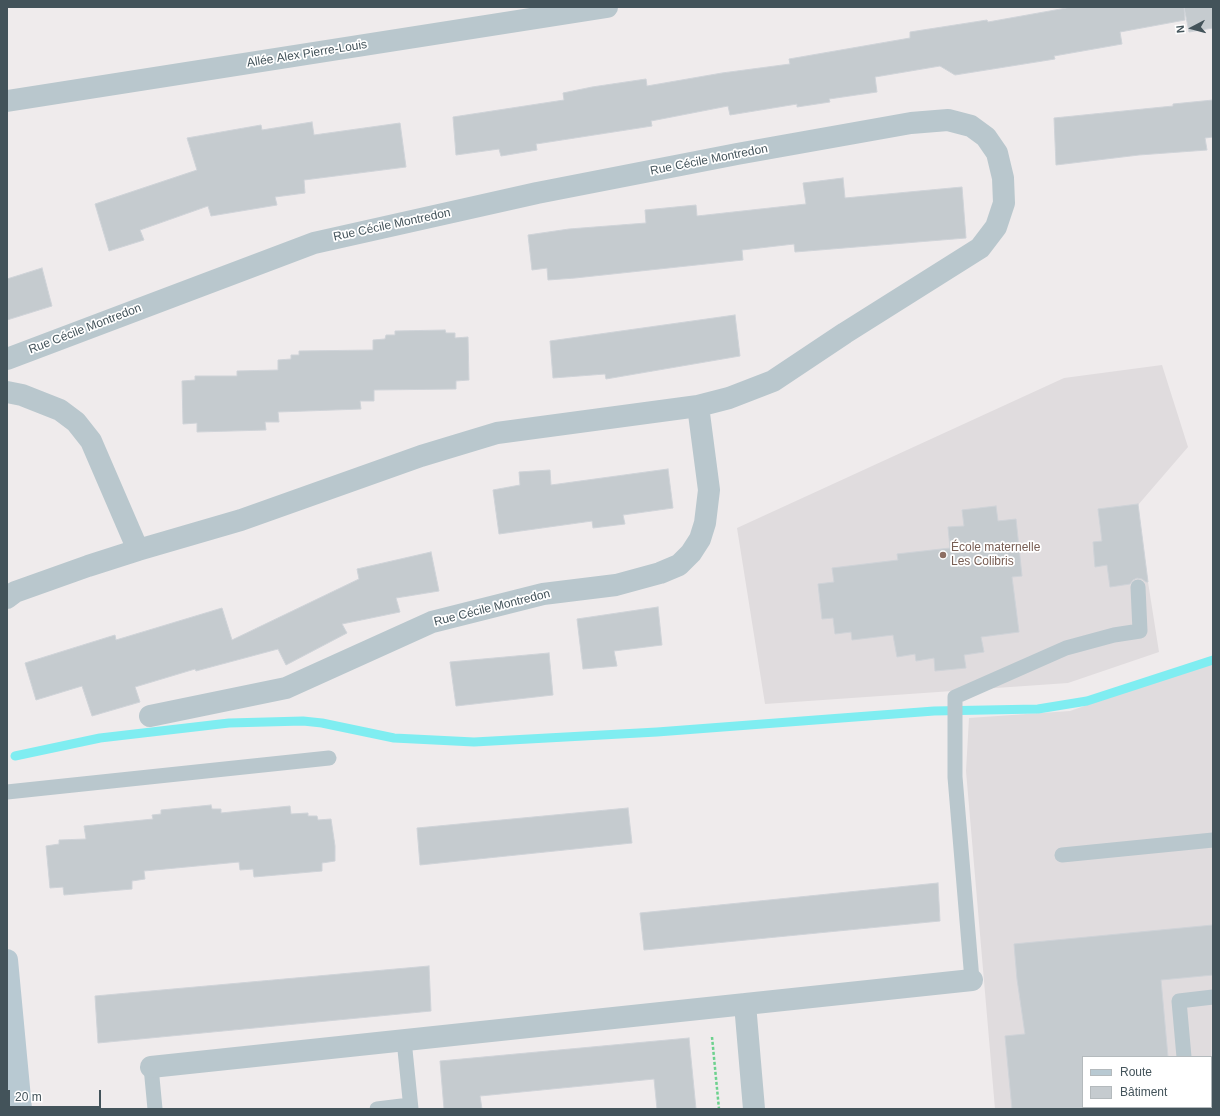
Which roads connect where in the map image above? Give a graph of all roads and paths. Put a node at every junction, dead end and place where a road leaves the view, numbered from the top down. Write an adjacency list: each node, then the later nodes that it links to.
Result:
1 (607, 7): 2 (street, Allée Alex Pierre-Louis)
2 (7, 101)
3 (7, 359): 5 (street, Rue Cécile Montredon)
4 (7, 392): 6 (street)
5 (698, 406): 6 (street, Rue Cécile Montredon); 9 (street, Rue Cécile Montredon)
6 (138, 550): 8 (street, Rue Cécile Montredon)
7 (1138, 587): 15 (lane)
8 (7, 598)
9 (150, 716)
10 (329, 758): 11 (lane)
11 (7, 792)
12 (1213, 840): 13 (lane)
13 (1062, 855)
14 (7, 960): 22 (main road)
15 (972, 980): 17 (street)
16 (1213, 997): 20 (lane)
17 (745, 1004): 19 (street); 27 (street)
18 (712, 1037): 26 (path)
19 (404, 1040): 21 (street); 23 (lane)
20 (1184, 1056)
21 (151, 1067): 24 (lane)
22 (16, 1100)
23 (410, 1107): 25 (lane)
24 (155, 1109)
25 (377, 1109)
26 (719, 1109)
27 (754, 1109)

